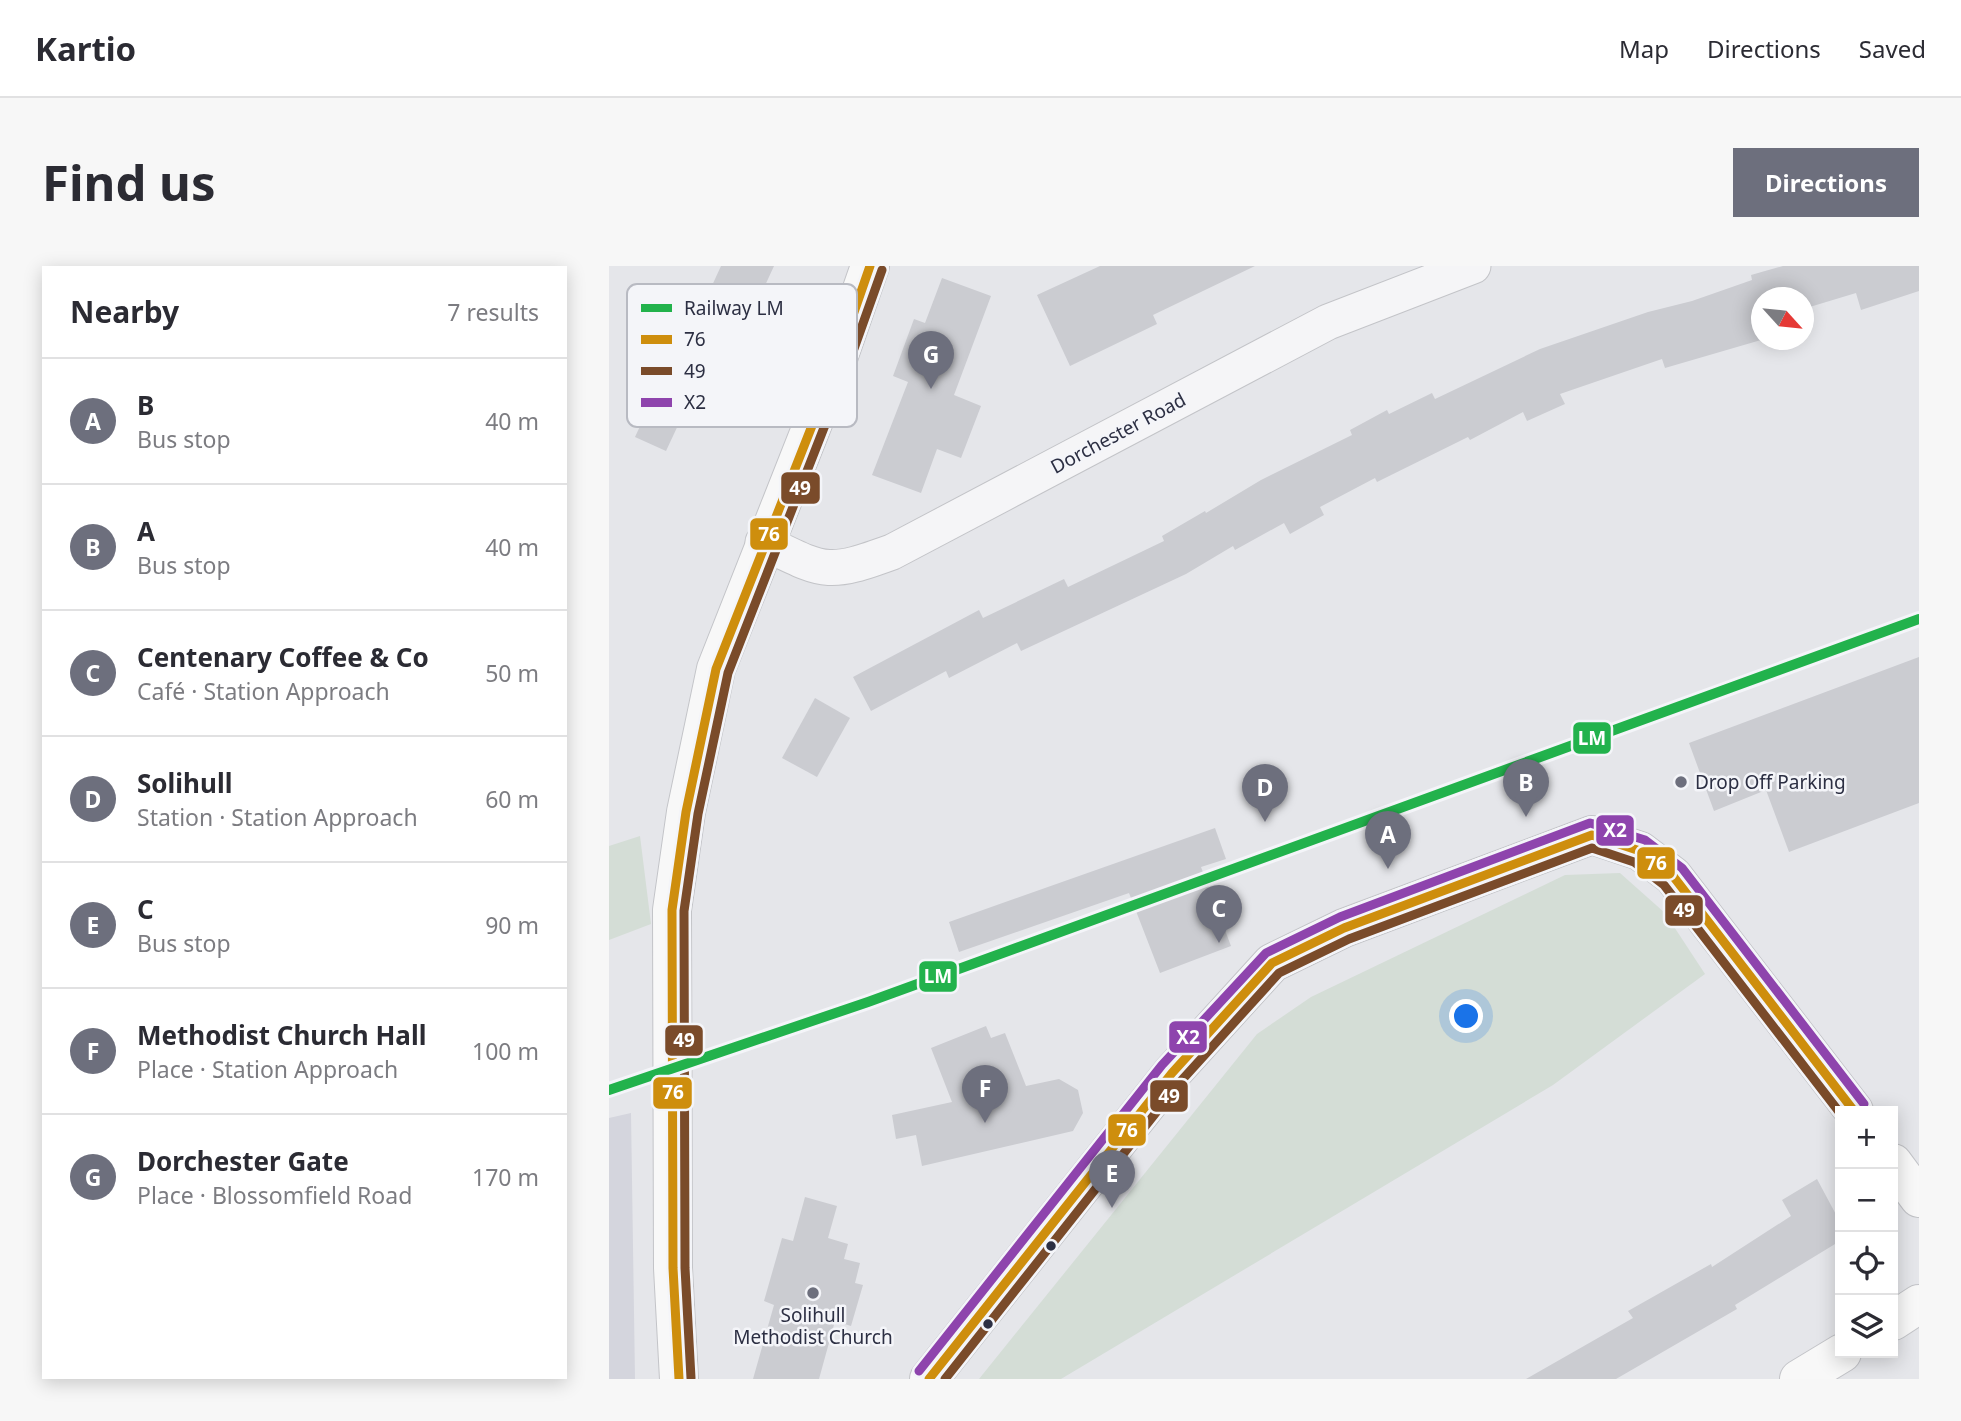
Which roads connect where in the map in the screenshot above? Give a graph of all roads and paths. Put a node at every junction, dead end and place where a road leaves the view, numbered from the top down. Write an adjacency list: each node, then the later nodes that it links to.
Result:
1 (870, 266): 3 (street)
2 (1473, 266): 5 (street, Dorchester Road)
3 (857, 302)
4 (812, 427): 5 (street)
5 (763, 542): 12 (street)
6 (1850, 1106): 13 (street)
7 (1897, 1169): 8 (street)
8 (1919, 1198)
9 (1919, 1304): 10 (street)
10 (1898, 1318)
11 (1835, 1357): 14 (street)
12 (679, 1379)
13 (929, 1379)
14 (1799, 1379)

